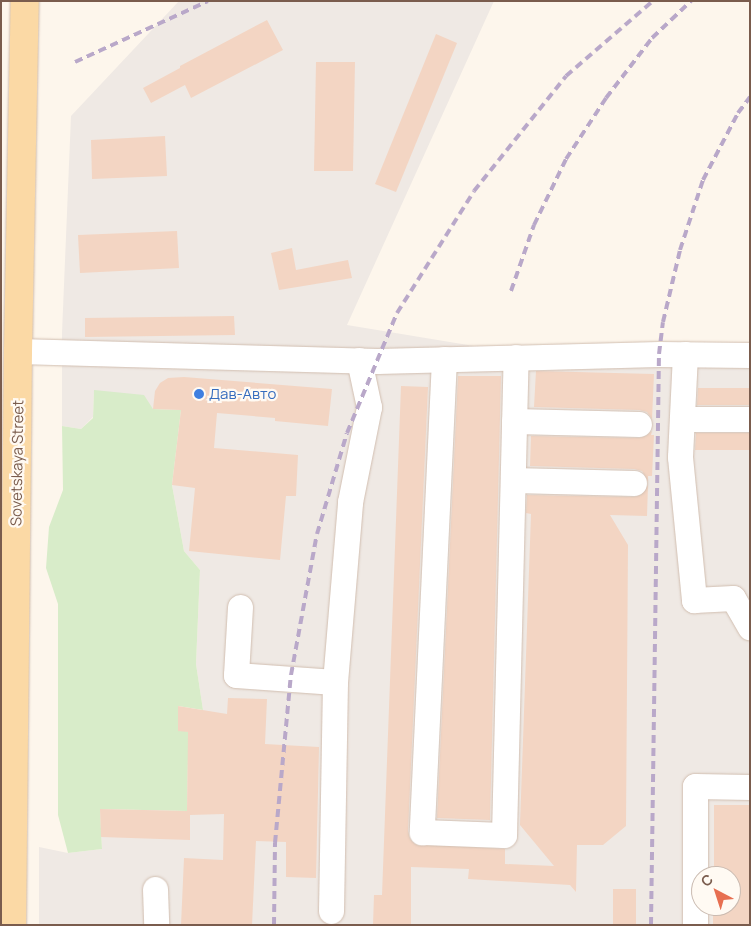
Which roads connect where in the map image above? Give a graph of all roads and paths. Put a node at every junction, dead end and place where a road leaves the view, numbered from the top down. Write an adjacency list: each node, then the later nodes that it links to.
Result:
1 (25, 1): 2 (main road, Sovetskaya Street)
2 (18, 351): 7 (lane); 20 (main road, Sovetskaya Street)
3 (685, 354): 4 (lane); 5 (lane); 8 (lane)
4 (750, 355)
5 (516, 357): 6 (lane); 10 (lane)
6 (444, 359): 7 (lane); 12 (lane)
7 (359, 360): 16 (lane)
8 (682, 419): 9 (lane); 15 (lane)
9 (750, 419)
10 (514, 421): 11 (lane); 12 (lane)
11 (639, 424)
12 (513, 480): 13 (lane)
13 (634, 483)
14 (240, 607): 16 (lane)
15 (750, 627)
16 (335, 682): 19 (lane)
17 (750, 787): 22 (lane)
18 (154, 889): 21 (lane)
19 (331, 911)
20 (12, 925)
21 (156, 925)
22 (695, 925)

